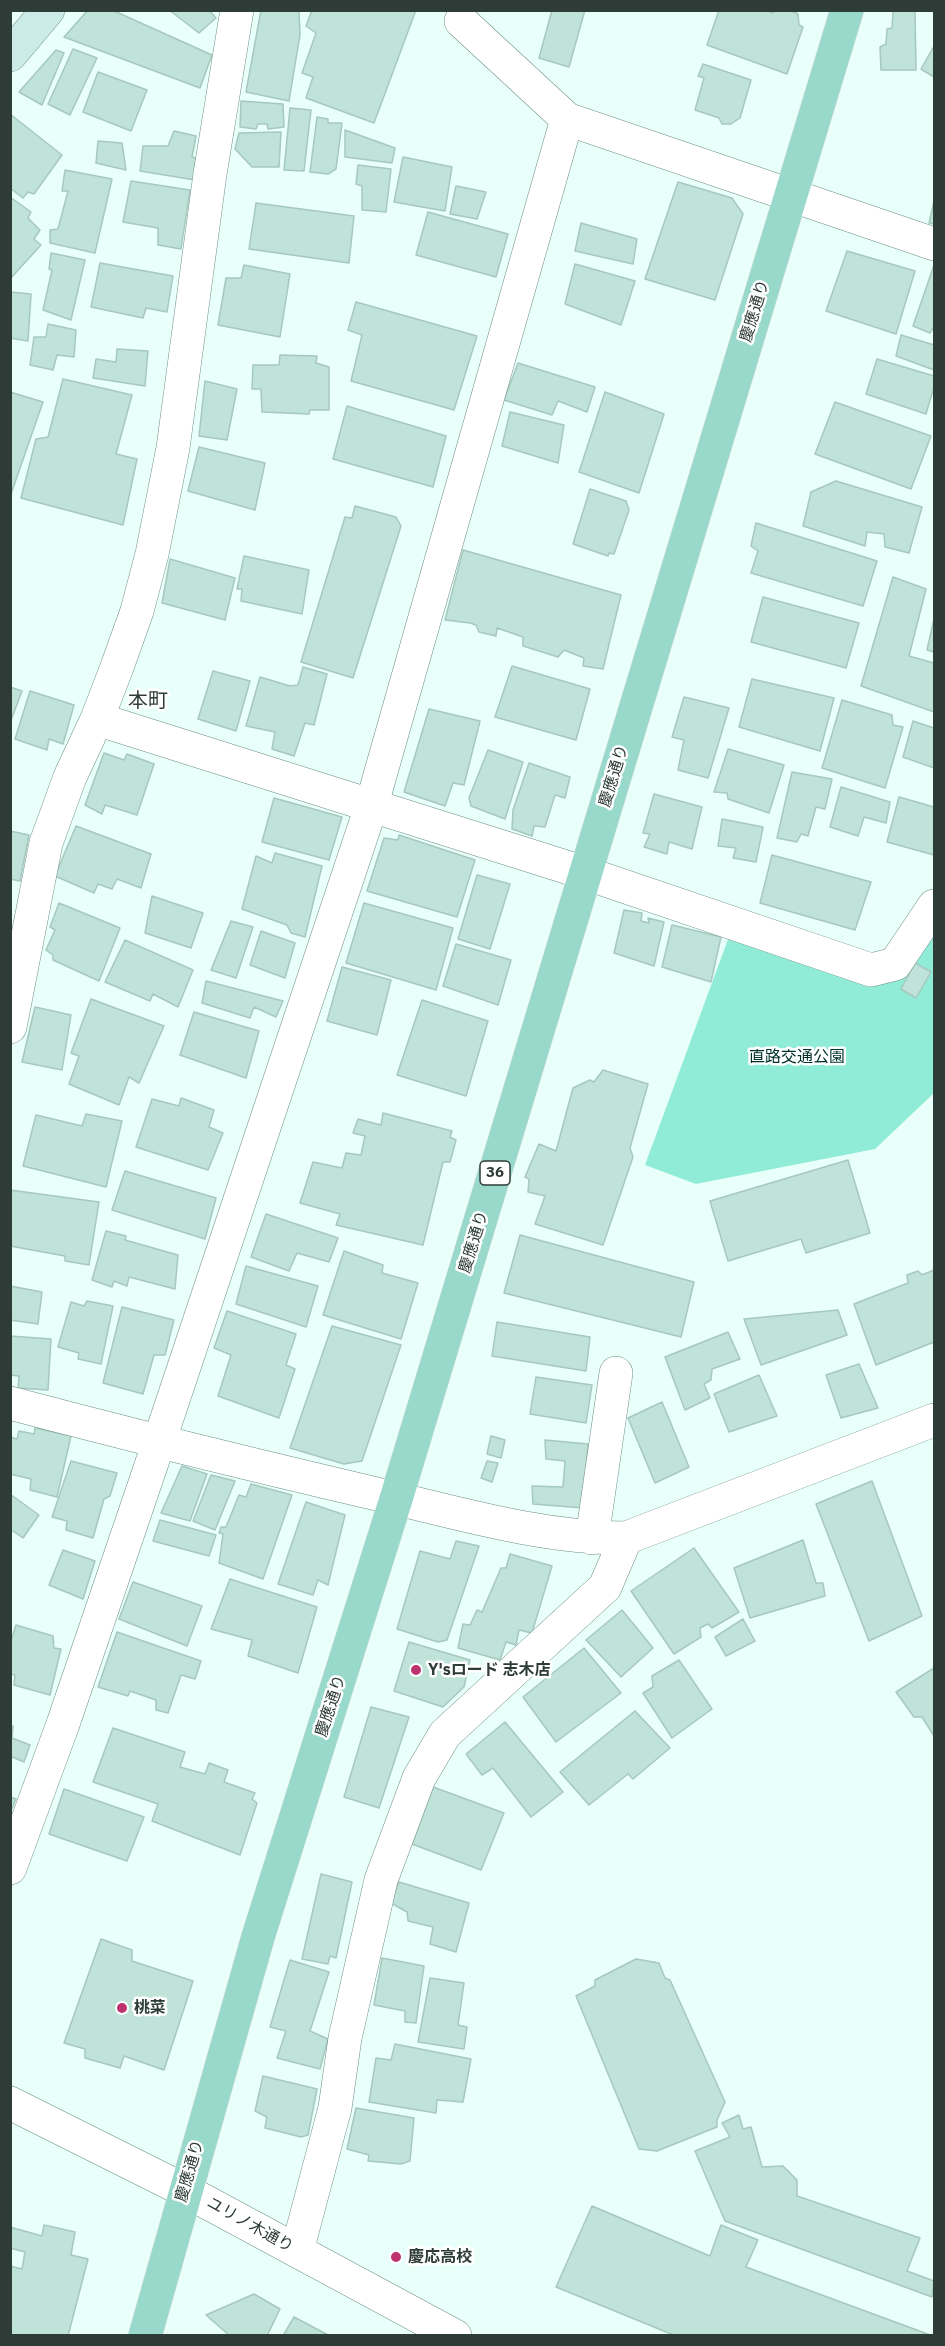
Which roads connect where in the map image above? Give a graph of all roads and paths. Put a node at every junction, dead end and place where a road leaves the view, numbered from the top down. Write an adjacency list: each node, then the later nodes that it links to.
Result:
1 (48, 10): 5 (main road)
2 (237, 10): 9 (street)
3 (847, 10): 7 (main road, 慶應通り / 36)
4 (462, 21): 6 (street)
5 (16, 41)
6 (567, 119): 7 (street); 10 (street)
7 (791, 195): 8 (street); 11 (main road, 慶應通り / 36)
8 (934, 244)
9 (97, 719): 10 (street); 13 (street)
10 (371, 807): 11 (street); 17 (street)
11 (585, 873): 12 (street); 18 (main road, 慶應通り / 36)
12 (934, 906)
13 (10, 1027)
14 (616, 1373): 19 (street)
15 (10, 1403): 17 (street)
16 (934, 1420): 20 (street)
17 (159, 1442): 18 (street); 21 (street)
18 (396, 1498): 19 (street); 23 (main road, 慶應通り / 36)
19 (592, 1538): 20 (street)
20 (626, 1538): 24 (street)
21 (10, 1868)
22 (10, 2103): 23 (street, ユリノ木通り)
23 (184, 2190): 24 (street, ユリノ木通り); 25 (main road, 慶應通り / 36)
24 (297, 2251): 26 (street, ユリノ木通り)
25 (145, 2336)
26 (455, 2336)

